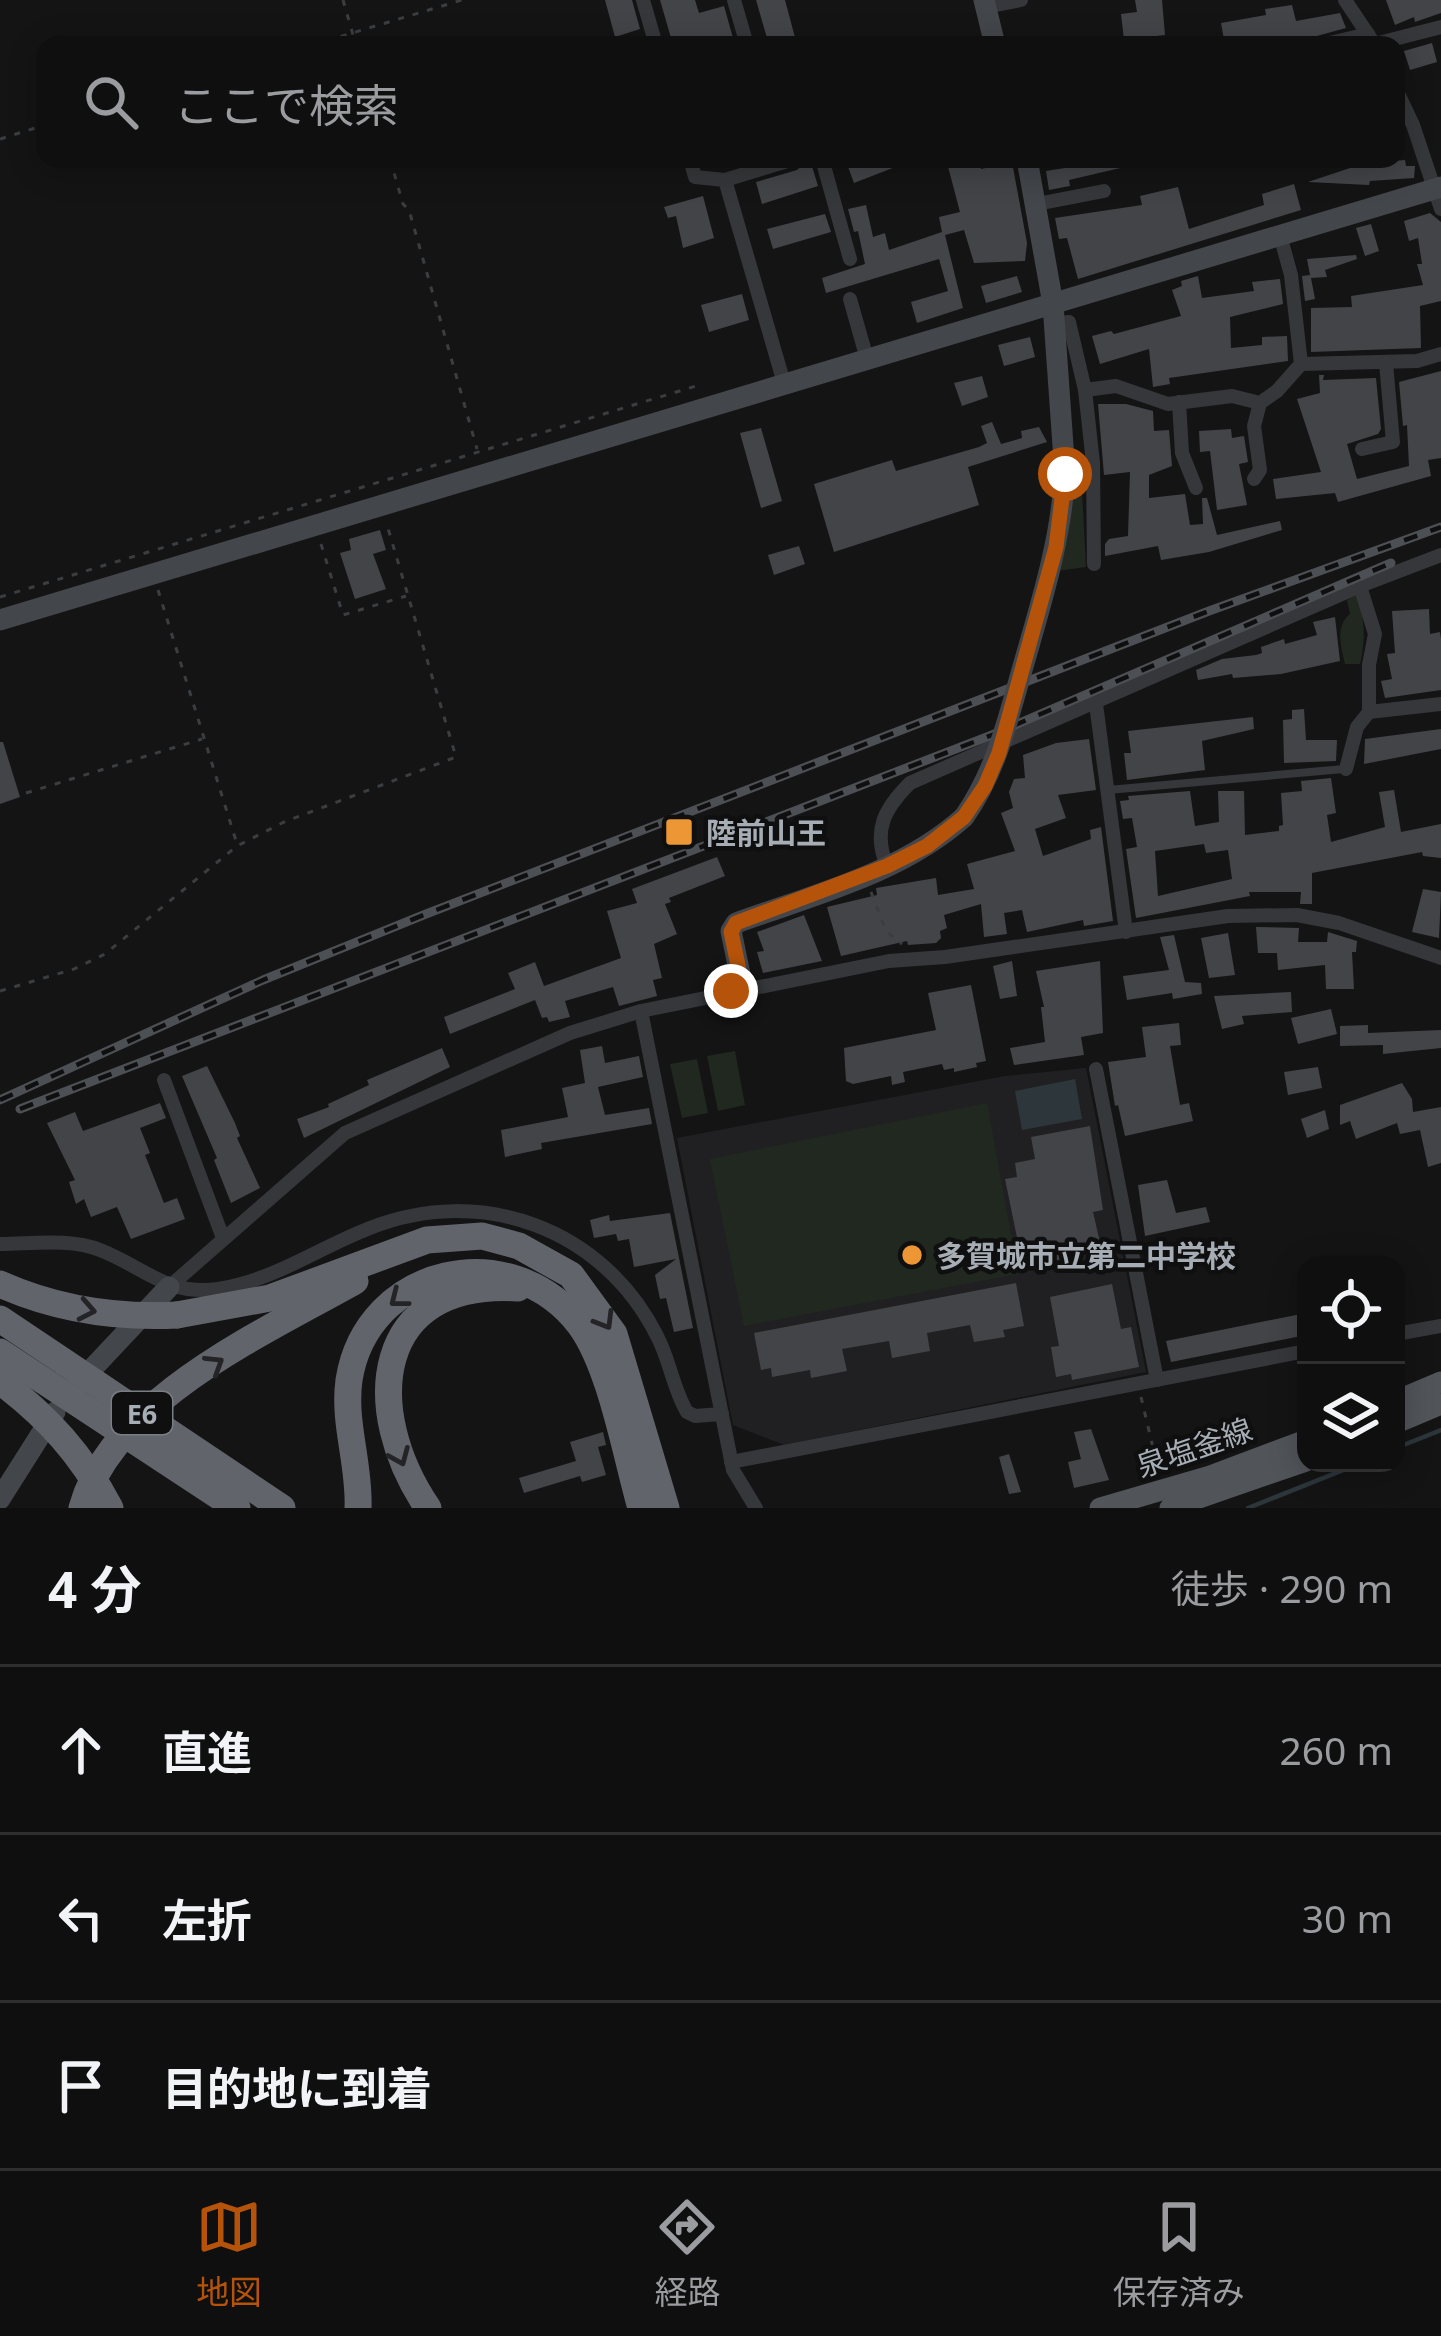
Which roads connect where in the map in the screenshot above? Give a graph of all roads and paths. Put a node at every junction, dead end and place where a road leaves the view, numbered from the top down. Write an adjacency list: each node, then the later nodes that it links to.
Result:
1 (343, 0): 9 (path)
2 (462, 0): 9 (path)
3 (643, 0): 12 (street)
4 (734, 0): 13 (street)
5 (1021, 0): 7 (street)
6 (1345, 0): 15 (street)
7 (985, 3): 14 (street)
8 (1441, 27): 16 (street)
9 (352, 33): 10 (path); 11 (path)
10 (342, 36)
11 (353, 36)
12 (653, 36)
13 (744, 36)
14 (993, 36)
15 (1370, 36)
16 (1397, 36)
17 (1405, 111): 27 (street)
18 (36, 128): 19 (path)
19 (0, 139)
20 (393, 168): 43 (path)
21 (692, 168): 25 (street)
22 (764, 168): 25 (street)
23 (824, 168): 30 (street)
24 (1029, 168): 28 (street)
25 (725, 180): 37 (street)
26 (1104, 191): 28 (street)
27 (1439, 195): 29 (street)
28 (1037, 204): 32 (street)
29 (1280, 235): 32 (street); 36 (street)
30 (850, 259)
31 (850, 299): 34 (street)
32 (1054, 314): 34 (street); 38 (street); 63 (street, bridge)
33 (1441, 354): 35 (street)
34 (868, 358): 37 (street)
35 (1387, 363): 36 (street); 42 (street)
36 (1301, 364): 40 (street)
37 (784, 383): 41 (street)
38 (1084, 390): 39 (street); 49 (street)
39 (1179, 403): 40 (street); 45 (street)
40 (1260, 403): 44 (street)
41 (703, 408): 43 (street); 43 (path)
42 (1362, 449)
43 (481, 463): 50 (street); 53 (path)
44 (1254, 479)
45 (1196, 488)
46 (387, 522): 52 (path)
47 (320, 543): 52 (path)
48 (1441, 555): 51 (street)
49 (1094, 564)
50 (154, 574): 54 (street); 58 (path)
51 (1360, 586): 55 (street); 57 (street)
52 (408, 595): 62 (path)
53 (0, 597)
54 (0, 620)
55 (1096, 704): 60 (street); 63 (street)
56 (1441, 704): 57 (street)
57 (1369, 712): 59 (street)
58 (204, 738): 61 (path); 62 (path)
59 (1346, 769): 60 (lane)
60 (1107, 790): 65 (street)
61 (26, 793)
62 (237, 846): 69 (path)
63 (887, 866): 68 (street)
64 (864, 892): 66 (path)
65 (1126, 932): 67 (street); 68 (street)
66 (908, 950)
67 (1441, 958)
68 (743, 989): 70 (street)
69 (0, 991)
70 (641, 1011): 73 (street); 90 (street)
71 (1096, 1069): 84 (street)
72 (164, 1080): 73 (street)
73 (223, 1238): 78 (street)
74 (0, 1244): 78 (street)
75 (519, 1246): 78 (highway); 98 (highway, one-way to 75); 104 (highway, one-way to 104)
76 (0, 1284): 78 (highway, one-way to 78, bridge)
77 (545, 1294): 97 (highway, one-way to 97); 102 (highway, one-way to 102); 103 (highway)
78 (173, 1301): 90 (street); 96 (street)
79 (0, 1319): 101 (highway, E6, bridge)
80 (1441, 1326): 81 (street)
81 (1405, 1332)
82 (0, 1352): 100 (highway, E6, bridge)
83 (1297, 1354): 84 (street)
84 (1157, 1380): 87 (street)
85 (0, 1381): 99 (highway, bridge)
86 (1441, 1382): 88 (main road)
87 (1138, 1384): 93 (street); 95 (path)
88 (1405, 1397)
89 (1441, 1404): 91 (main road)
90 (722, 1414): 93 (street)
91 (1405, 1420)
92 (1297, 1443): 106 (main road, 泉塩釜線)
93 (731, 1462): 105 (street)
94 (1297, 1464): 107 (main road, 泉塩釜線)
95 (1159, 1475)
96 (0, 1499)
97 (426, 1506)
98 (82, 1508)
99 (110, 1508)
100 (237, 1508)
101 (282, 1508)
102 (358, 1508)
103 (641, 1508)
104 (666, 1508)
105 (756, 1508)
106 (1100, 1508)
107 (1170, 1508)

